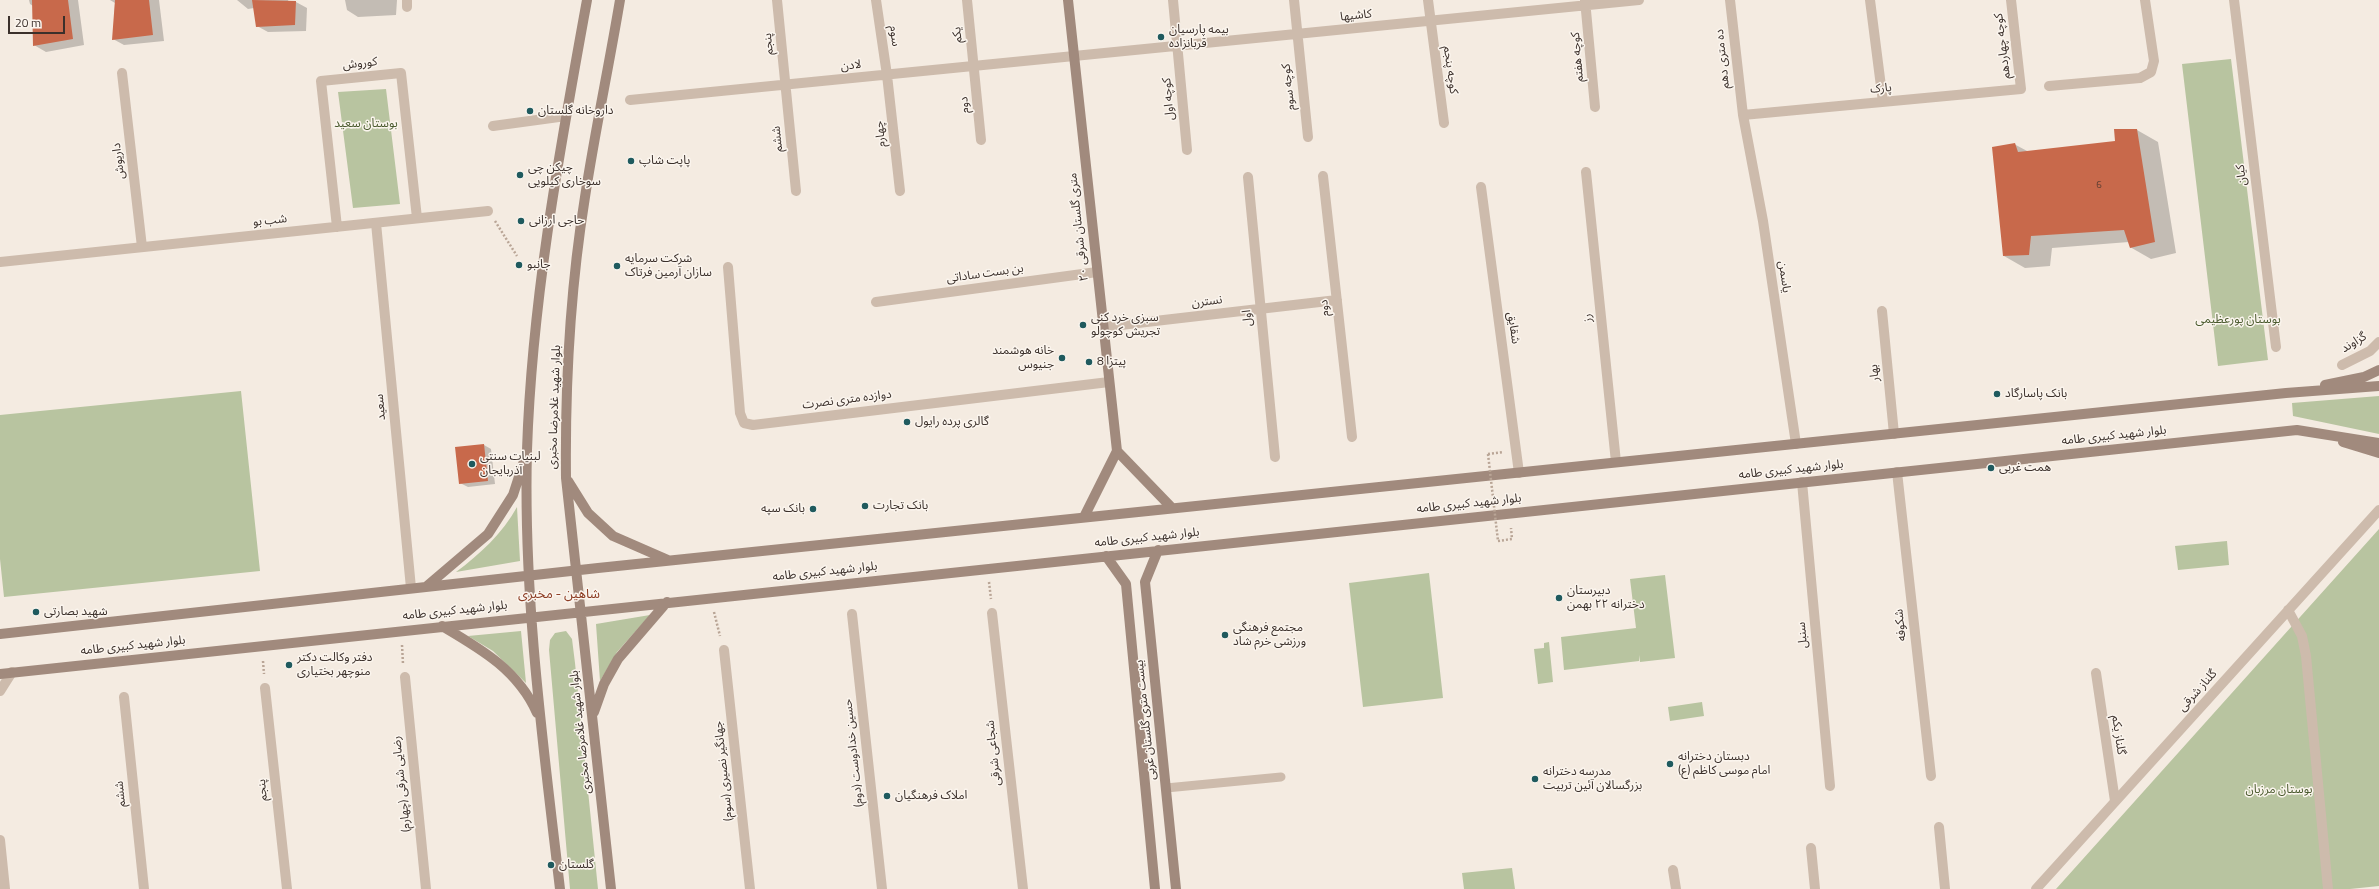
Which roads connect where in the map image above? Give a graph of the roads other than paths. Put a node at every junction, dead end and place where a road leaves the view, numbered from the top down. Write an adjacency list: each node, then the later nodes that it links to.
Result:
1 (587, 0): 31 (main road, بلوار شهید غلامرضا مخبری)
2 (620, 0): 75 (main road, بلوار شهید غلامرضا مخبری)
3 (777, 0): 24 (street, پنجم)
4 (876, 0): 23 (street, سوم)
5 (967, 0): 21 (street, یکم)
6 (1068, 0): 20 (main road, ۲۰ متری گلستان شرقی)
7 (1173, 0): 19 (street, کوچه اول)
8 (1294, 0): 18 (street, کوچه سوم)
9 (1428, 0): 17 (street, کوچه پنجم)
10 (1639, 0): 16 (street, کاشیها)
11 (1730, 0): 30 (street, ده متری دهم)
12 (1870, 0): 28 (street)
13 (2010, 0): 26 (street, کوچه چهاردهم)
14 (2145, 0): 25 (street)
15 (2234, 0): 57 (street, کیان)
16 (1586, 3): 17 (street, کاشیها); 29 (street, کوچه هفتم)
17 (1430, 21): 18 (street, کاشیها); 32 (street, کوچه پنجم)
18 (1297, 35): 19 (street, کاشیها); 34 (street, کوچه سوم)
19 (1178, 47): 20 (street, کاشیها); 36 (street, کوچه اول)
20 (1074, 57): 21 (street, لادن); 50 (main road, ۲۰ متری گلستان شرقی)
21 (974, 67): 23 (street, لادن); 35 (street, دوم)
22 (122, 72): 47 (street, داریوش)
23 (887, 75): 24 (street, لادن); 42 (street, چهارم)
24 (786, 85): 27 (street, لادن); 41 (street, ششم)
25 (2049, 86)
26 (2021, 89): 28 (street, پارک)
27 (630, 100)
28 (1883, 102): 30 (street, پارک)
29 (1595, 107)
30 (1743, 115): 67 (street, یاسمن)
31 (566, 116): 33 (street); 68 (main road, بلوار شهید غلامرضا مخبری)
32 (1444, 122)
33 (493, 126)
34 (1308, 137)
35 (981, 140)
36 (1187, 150)
37 (1586, 172): 72 (street, رز)
38 (1323, 176): 51 (street, دوم)
39 (1248, 177): 53 (street, اول)
40 (1481, 187): 74 (street, شقایق)
41 (796, 191)
42 (900, 191)
43 (488, 211): 44 (street, شب بو)
44 (417, 218): 45 (street, شب بو); 46 (street, کوروش)
45 (376, 223): 46 (street, شب بو); 86 (street, سعید)
46 (337, 227): 47 (street, شب بو)
47 (142, 247): 48 (street, شب بو)
48 (0, 262)
49 (728, 267): 60 (street, دوازده متری نصرت)
50 (1097, 272): 52 (street, بن بست ساداتی); 55 (main road, ۲۰ متری گلستان شرقی)
51 (1337, 300): 53 (street, نسترن); 65 (street, دوم)
52 (876, 302)
53 (1261, 309): 55 (street, نسترن); 71 (street, اول)
54 (1882, 310): 64 (street, بهار)
55 (1103, 327): 60 (main road, ۲۰ متری گلستان شرقی)
56 (2379, 342): 58 (street, گزاوند)
57 (2276, 347)
58 (2342, 365)
59 (2379, 370): 62 (main road)
60 (1109, 382): 69 (main road, ۲۰ متری گلستان شرقی)
61 (2379, 386): 62 (main road)
62 (2286, 393): 64 (main road, بلوار شهید کبیری طامه)
63 (2297, 430): 66 (main road); 70 (main road); 73 (main road, بلوار شهید کبیری طامه)
64 (1894, 434): 67 (main road, بلوار شهید کبیری طامه)
65 (1352, 437)
66 (2379, 443)
67 (1796, 444): 72 (main road, بلوار شهید کبیری طامه)
68 (527, 450): 84 (main road, بلوار شهید غلامرضا مخبری); 85 (main road)
69 (1116, 452): 77 (main road); 79 (main road)
70 (2379, 453)
71 (1275, 457)
72 (1616, 462): 74 (main road, بلوار شهید کبیری طامه)
73 (1897, 472): 76 (main road, بلوار شهید کبیری طامه); 105 (street, شکوفه)
74 (1519, 473): 77 (main road, بلوار شهید کبیری طامه)
75 (566, 478): 82 (main road); 83 (main road, بلوار شهید غلامرضا مخبری)
76 (1802, 482): 80 (main road, بلوار شهید کبیری طامه); 107 (street, سنبل)
77 (1172, 508): 79 (main road, بلوار شهید کبیری طامه)
78 (2379, 510): 88 (street, گلناز شرقی)
79 (1084, 517): 82 (main road, بلوار شهید کبیری طامه)
80 (1158, 550): 81 (main road, بلوار شهید کبیری طامه); 108 (main road, بیست متری گلستان غربی)
81 (1106, 556): 87 (main road, بلوار شهید کبیری طامه); 123 (main road, بیست متری گلستان غربی)
82 (670, 560): 83 (main road, بلوار شهید کبیری طامه)
83 (576, 570): 84 (main road, بلوار شهید کبیری طامه); 89 (main road, بلوار شهید غلامرضا مخبری)
84 (530, 575): 85 (main road, بلوار شهید کبیری طامه); 92 (main road, بلوار شهید غلامرضا مخبری)
85 (427, 586): 86 (main road, بلوار شهید کبیری طامه)
86 (411, 588): 94 (main road, بلوار شهید کبیری طامه)
87 (667, 602): 89 (main road, بلوار شهید کبیری طامه); 103 (main road)
88 (2288, 610): 109 (street, گلناز شرقی); 129 (street)
89 (581, 611): 92 (main road, بلوار شهید کبیری طامه); 103 (main road, بلوار شهید غلامرضا مخبری)
90 (992, 613): 122 (street, شجاعی شرقی)
91 (852, 614): 121 (street, حسین خدادوست (دوم))
92 (532, 616): 93 (main road, بلوار شهید کبیری طامه); 104 (main road, بلوار شهید غلامرضا مخبری)
93 (442, 626): 96 (main road, بلوار شهید کبیری طامه); 104 (main road)
94 (0, 634)
95 (724, 650): 120 (street, جهانگیر نصیری (سوم))
96 (12, 672): 98 (main road, بلوار شهید کبیری طامه); 101 (street)
97 (2096, 673): 109 (street, گلناز یکم)
98 (0, 674)
99 (405, 676): 117 (street, رضایی شرقی (چهارم))
100 (265, 688): 116 (street, پنجم)
101 (0, 691)
102 (124, 697): 115 (street, ششم)
103 (593, 716): 119 (main road, بلوار شهید غلامرضا مخبری)
104 (541, 721): 118 (main road, بلوار شهید غلامرضا مخبری)
105 (1931, 776)
106 (1281, 777): 108 (lane)
107 (1830, 786)
108 (1166, 788): 124 (main road, بیست متری گلستان غربی)
109 (2115, 801): 128 (street, گلناز شرقی)
110 (1939, 827): 127 (street)
111 (0, 840): 114 (street)
112 (1811, 848): 126 (street)
113 (1673, 870): 125 (street)
114 (5, 889)
115 (144, 889)
116 (287, 889)
117 (426, 889)
118 (560, 889)
119 (611, 889)
120 (750, 889)
121 (882, 889)
122 (1023, 889)
123 (1155, 889)
124 (1176, 889)
125 (1676, 889)
126 (1815, 889)
127 (1945, 889)
128 (2036, 889)
129 (2328, 889)

